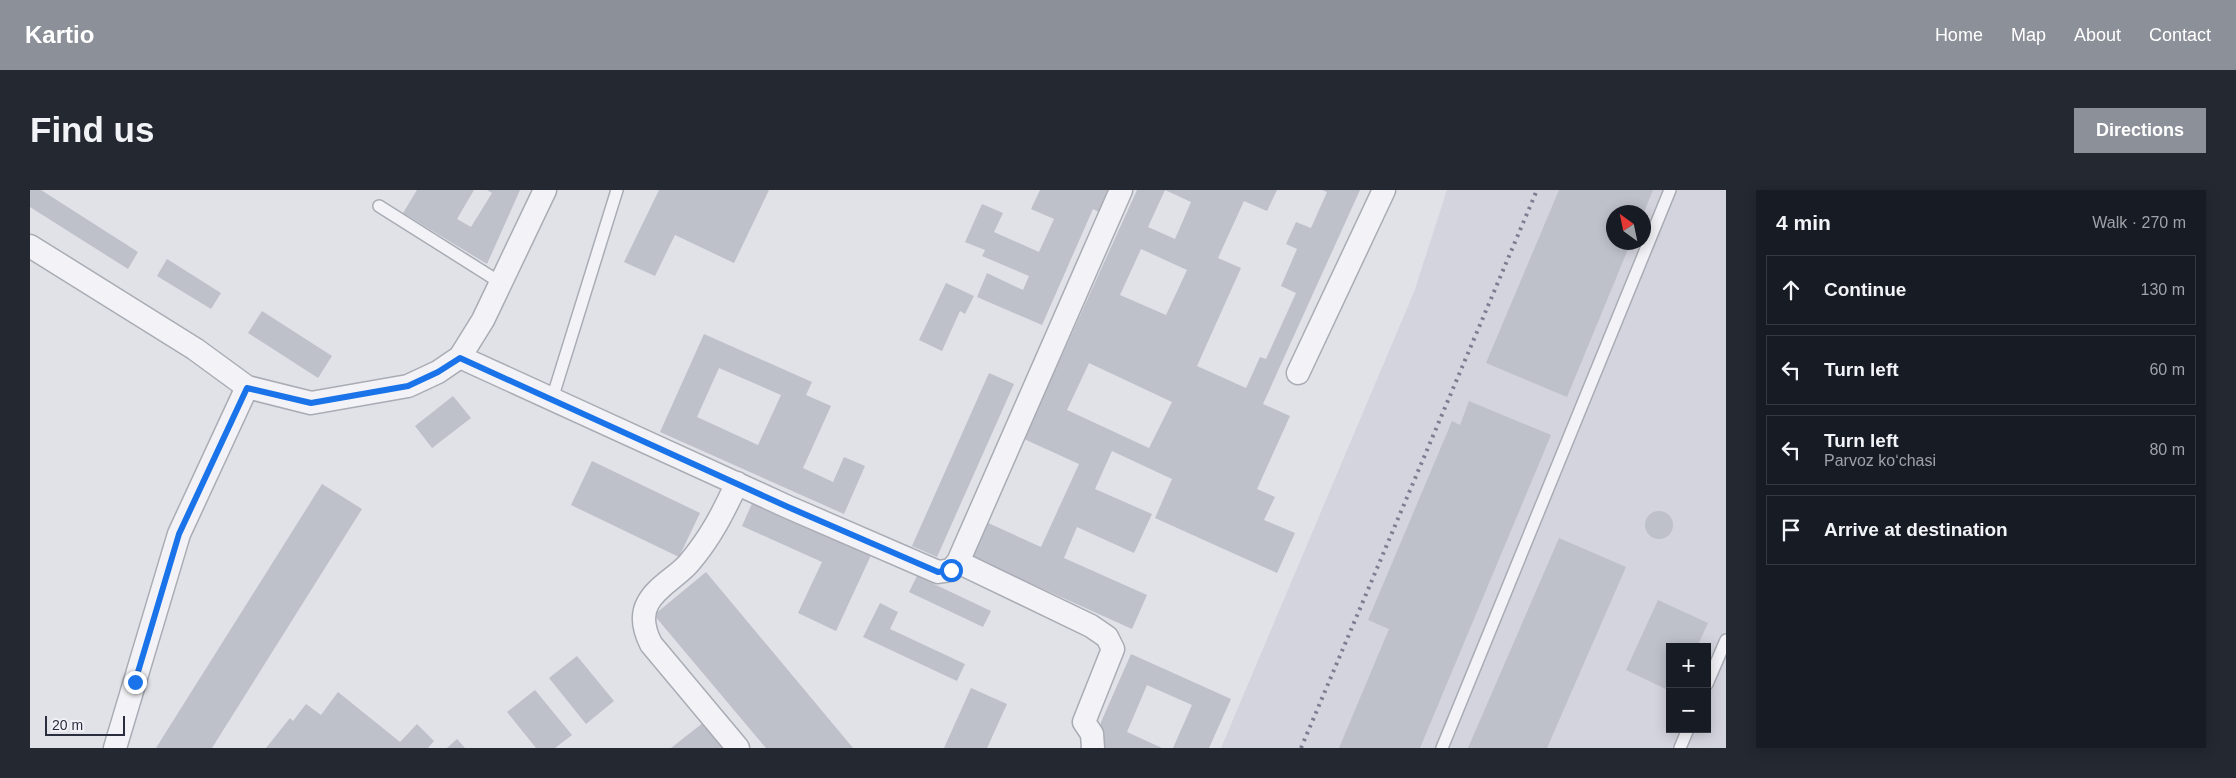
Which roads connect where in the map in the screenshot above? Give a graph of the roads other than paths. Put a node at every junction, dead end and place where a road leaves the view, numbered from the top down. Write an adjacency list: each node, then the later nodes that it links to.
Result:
1 (545, 190): 8 (street)
2 (617, 190): 12 (lane)
3 (1120, 190): 14 (street)
4 (1384, 190): 10 (street)
5 (1670, 190): 21 (lane)
6 (379, 206): 8 (lane)
7 (30, 246): 11 (street)
8 (501, 283): 9 (street)
9 (460, 358): 11 (street); 12 (street)
10 (1298, 372)
11 (247, 388): 18 (street)
12 (552, 399): 13 (street)
13 (737, 483): 14 (street); 19 (street)
14 (958, 562): 20 (street)
15 (1726, 640): 16 (lane)
16 (1711, 675)
17 (1686, 733): 22 (lane)
18 (115, 748)
19 (738, 748)
20 (1094, 748)
21 (1442, 748)
22 (1680, 748)

